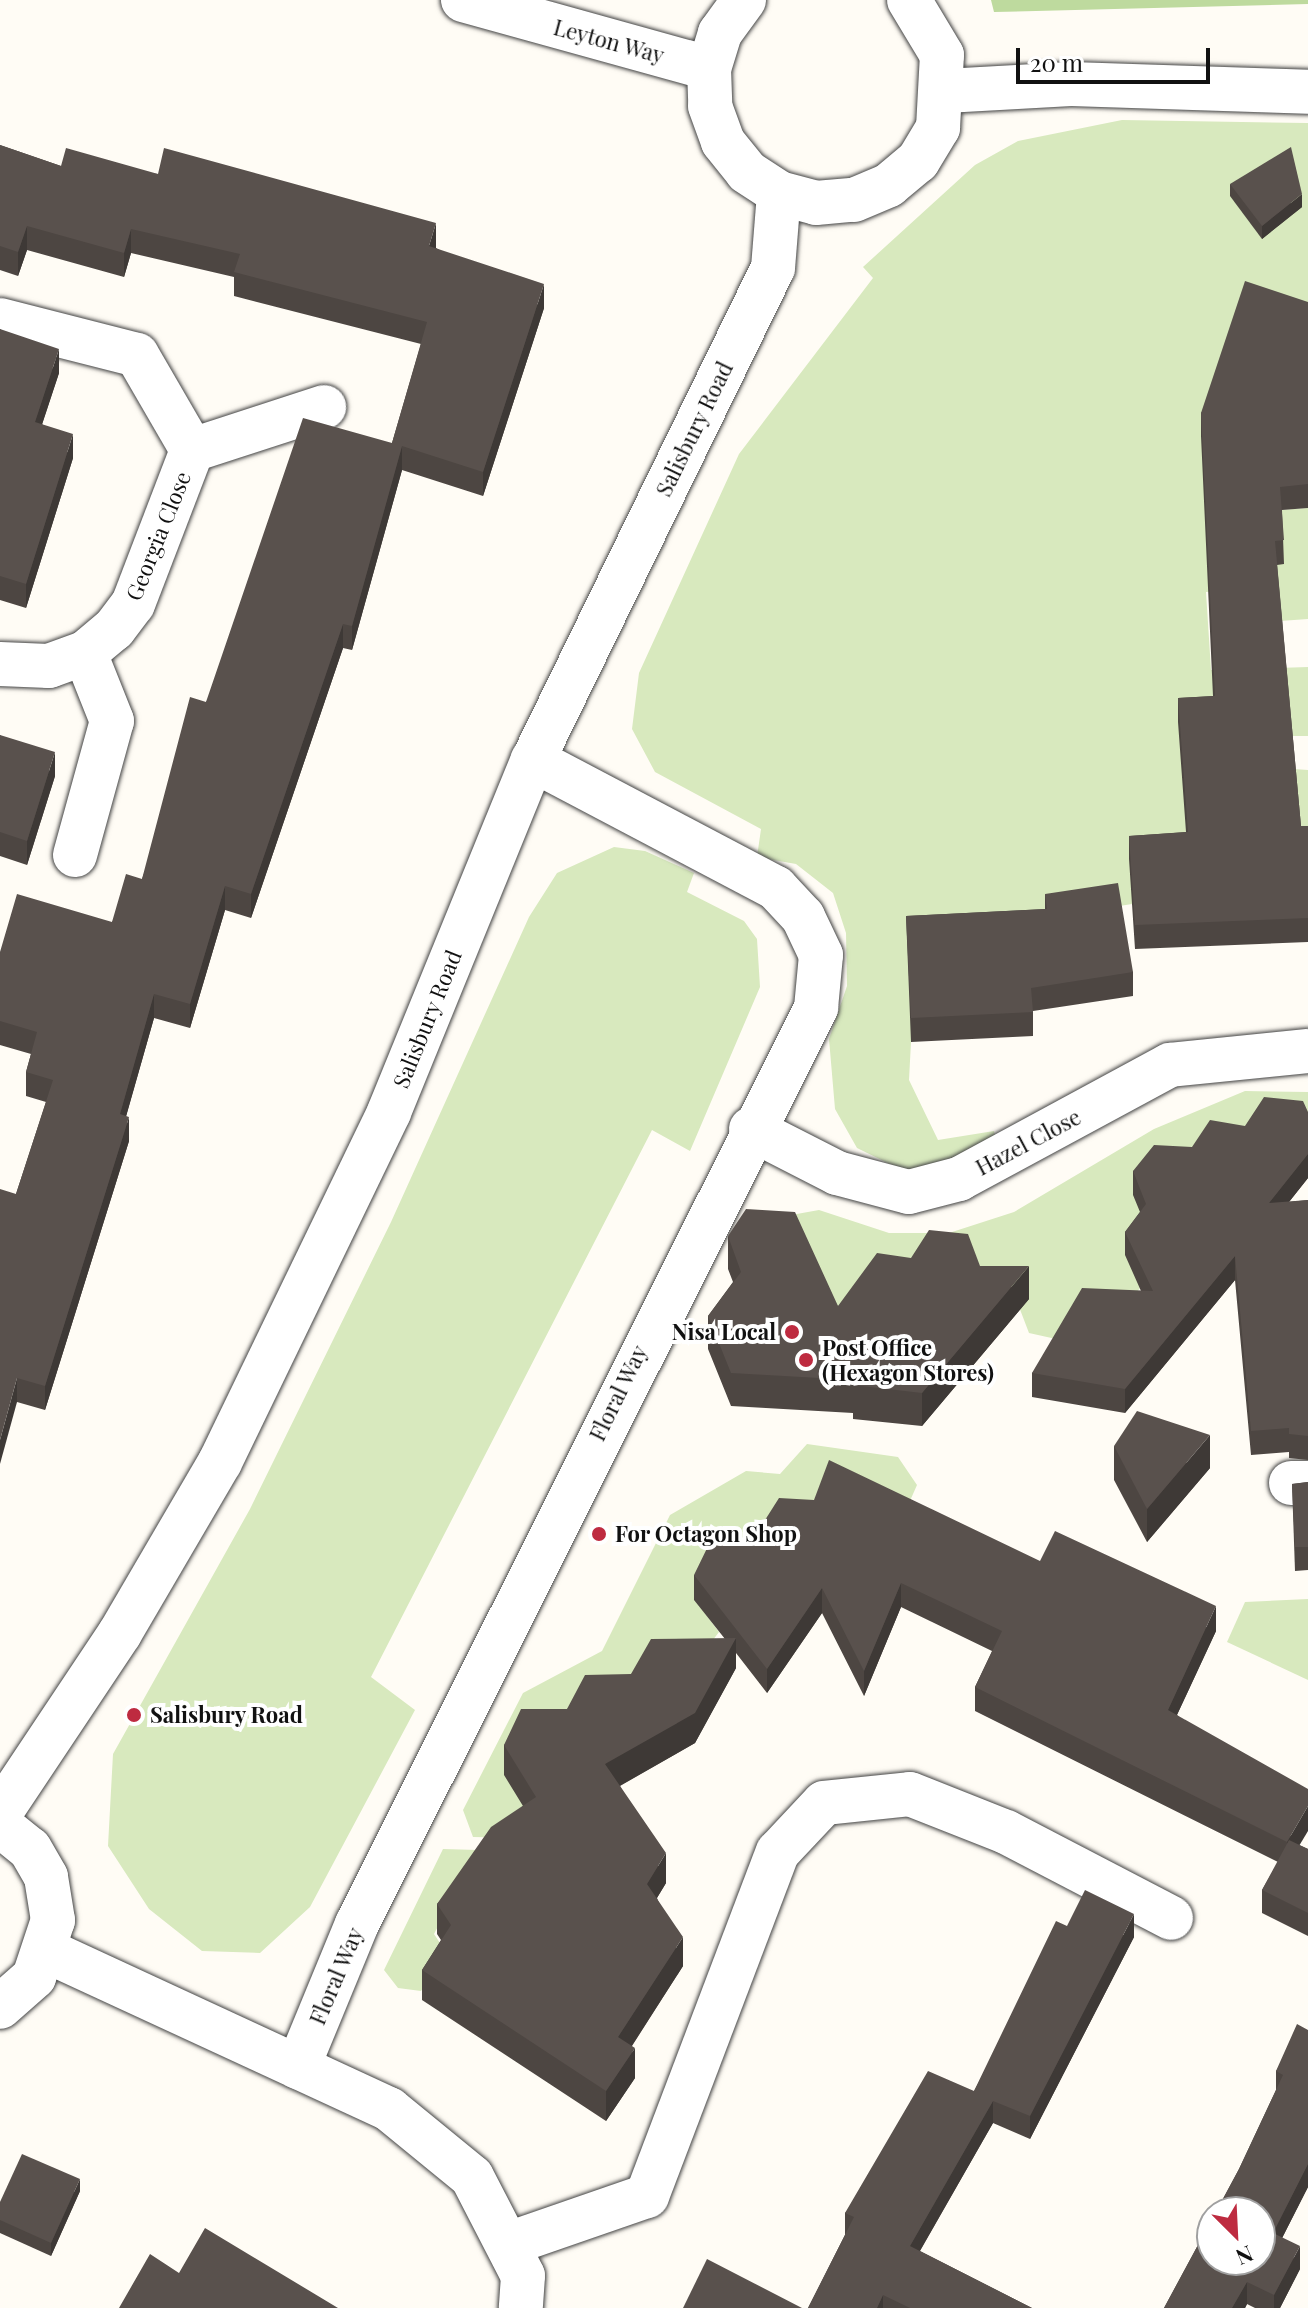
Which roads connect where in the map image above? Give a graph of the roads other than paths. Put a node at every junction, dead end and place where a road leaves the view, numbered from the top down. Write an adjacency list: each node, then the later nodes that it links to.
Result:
1 (463, 0): 4 (street, Leyton Way)
2 (744, 0): 4 (street)
3 (909, 0): 5 (street)
4 (709, 68): 7 (street)
5 (945, 91): 6 (street); 7 (street)
6 (1308, 92)
7 (779, 193): 13 (street, Salisbury Road)
8 (0, 320): 10 (street, Georgia Close)
9 (324, 407): 10 (street, Georgia Close)
10 (192, 450): 11 (street, Georgia Close)
11 (85, 653): 12 (street, Georgia Close); 14 (street)
12 (0, 664)
13 (533, 760): 16 (street, Floral Way); 17 (street, Salisbury Road)
14 (75, 855)
15 (1308, 1051): 16 (street, Hazel Close)
16 (751, 1129): 22 (street, Floral Way)
17 (0, 1813)
18 (0, 1825): 20 (street)
19 (1171, 1918): 23 (street)
20 (47, 1951): 21 (street); 22 (street)
21 (0, 2007)
22 (298, 2067): 23 (street)
23 (508, 2244): 24 (street)
24 (521, 2308)

